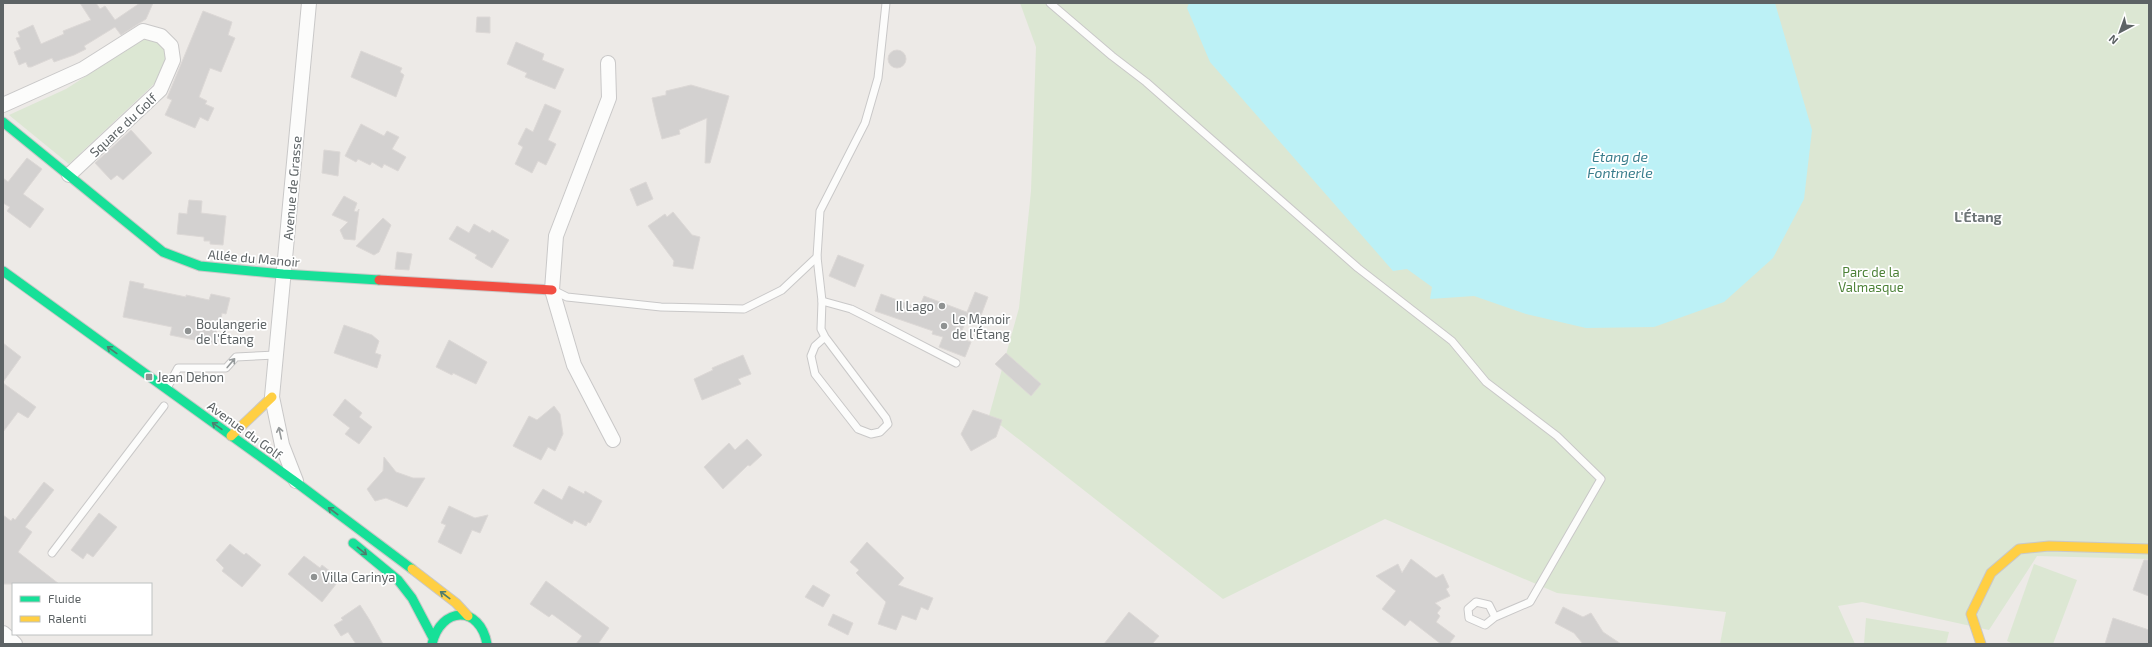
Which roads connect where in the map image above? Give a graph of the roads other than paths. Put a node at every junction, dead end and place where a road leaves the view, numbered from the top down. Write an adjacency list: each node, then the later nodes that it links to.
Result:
1 (309, 3): 10 (street, Avenue de Grasse)
2 (886, 3): 8 (lane)
3 (1050, 3): 27 (lane)
4 (608, 63): 11 (street)
5 (3, 105): 7 (street, Square du Golf)
6 (3, 122): 7 (street, Allée du Manoir)
7 (69, 175): 10 (street, Allée du Manoir)
8 (816, 257): 11 (lane); 12 (lane)
9 (3, 271): 16 (street, Avenue du Golf, one-way to 9)
10 (283, 274): 11 (street, Allée du Manoir); 14 (street, Avenue de Grasse)
11 (552, 290): 20 (street)
12 (822, 301): 13 (lane); 15 (lane)
13 (825, 337): 13 (lane)
14 (276, 355): 16 (lane, one-way to 14); 17 (street, Avenue de Grasse)
15 (956, 363)
16 (166, 390): 19 (street, Avenue du Golf, one-way to 16)
17 (272, 397): 19 (street); 22 (street, Avenue de Grasse, one-way to 17)
18 (164, 406): 25 (lane)
19 (231, 436): 21 (street); 22 (street, Avenue du Golf)
20 (613, 440)
21 (243, 456)
22 (297, 483): 26 (street, Avenue du Golf, one-way to 22)
23 (348, 539): 30 (street, one-way to 30)
24 (2149, 549): 34 (street)
25 (52, 553)
26 (468, 616): 29 (street, Avenue du Golf); 30 (street)
27 (1495, 617)
28 (3, 633): 31 (street)
29 (486, 634): 32 (street); 33 (street, Avenue du Golf)
30 (432, 640)
31 (15, 644)
32 (487, 644)
33 (498, 644)
34 (1981, 644)

